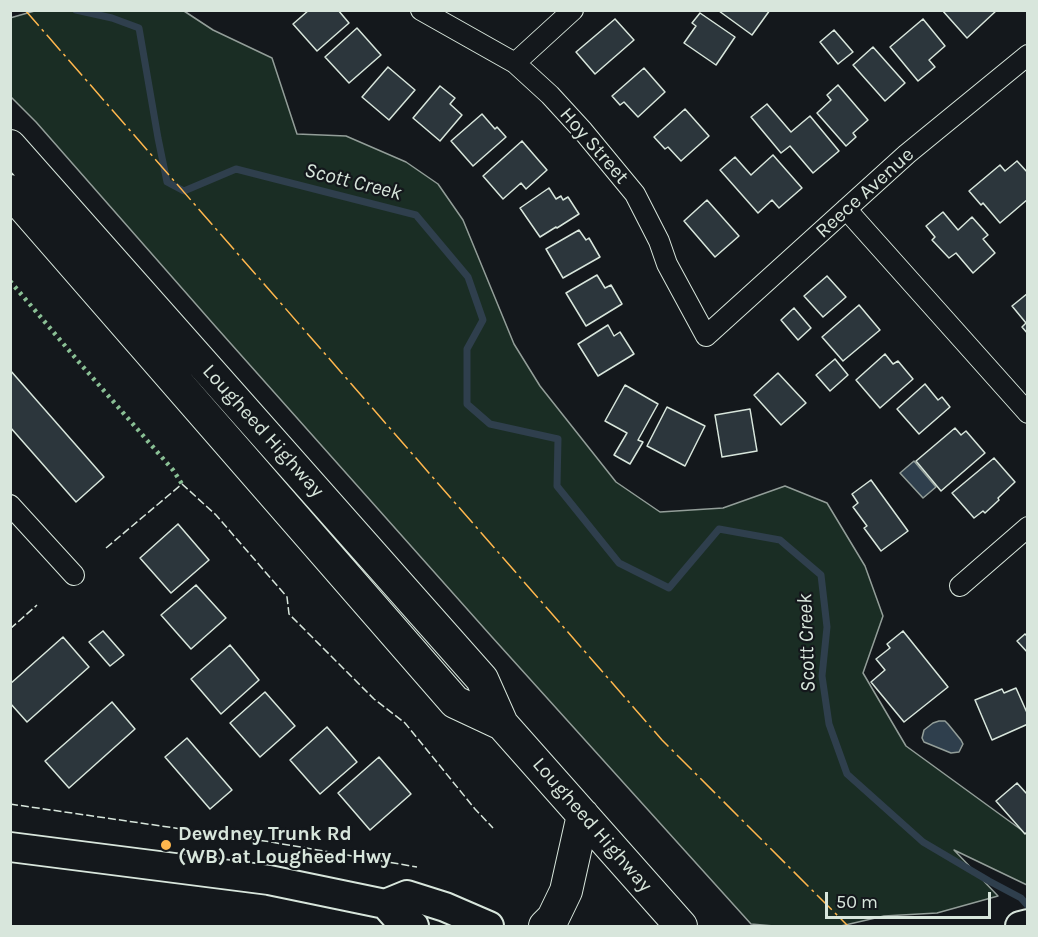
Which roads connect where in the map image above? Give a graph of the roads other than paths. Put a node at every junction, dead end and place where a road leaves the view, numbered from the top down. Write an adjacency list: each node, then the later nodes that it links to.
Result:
1 (421, 10): 4 (street, Hoy Street)
2 (573, 10): 4 (street)
3 (1028, 55): 7 (street, Reece Avenue)
4 (515, 63): 8 (street, Hoy Street)
5 (10, 146): 14 (main road, Lougheed Highway)
6 (10, 191): 14 (main road, Lougheed Highway)
7 (846, 209): 8 (street, Reece Avenue); 9 (street)
8 (706, 336)
9 (1028, 413)
10 (10, 505): 12 (street)
11 (1028, 527): 13 (street)
12 (74, 575)
13 (960, 586)
14 (502, 724): 15 (main road, Lougheed Highway)
15 (583, 815): 21 (main road); 22 (main road, Lougheed Highway)
16 (10, 848): 17 (main road)
17 (384, 904): 19 (main road); 20 (main road)
18 (1028, 924): 23 (main road)
19 (414, 927)
20 (489, 927)
21 (544, 927)
22 (681, 927)
23 (1020, 927)

